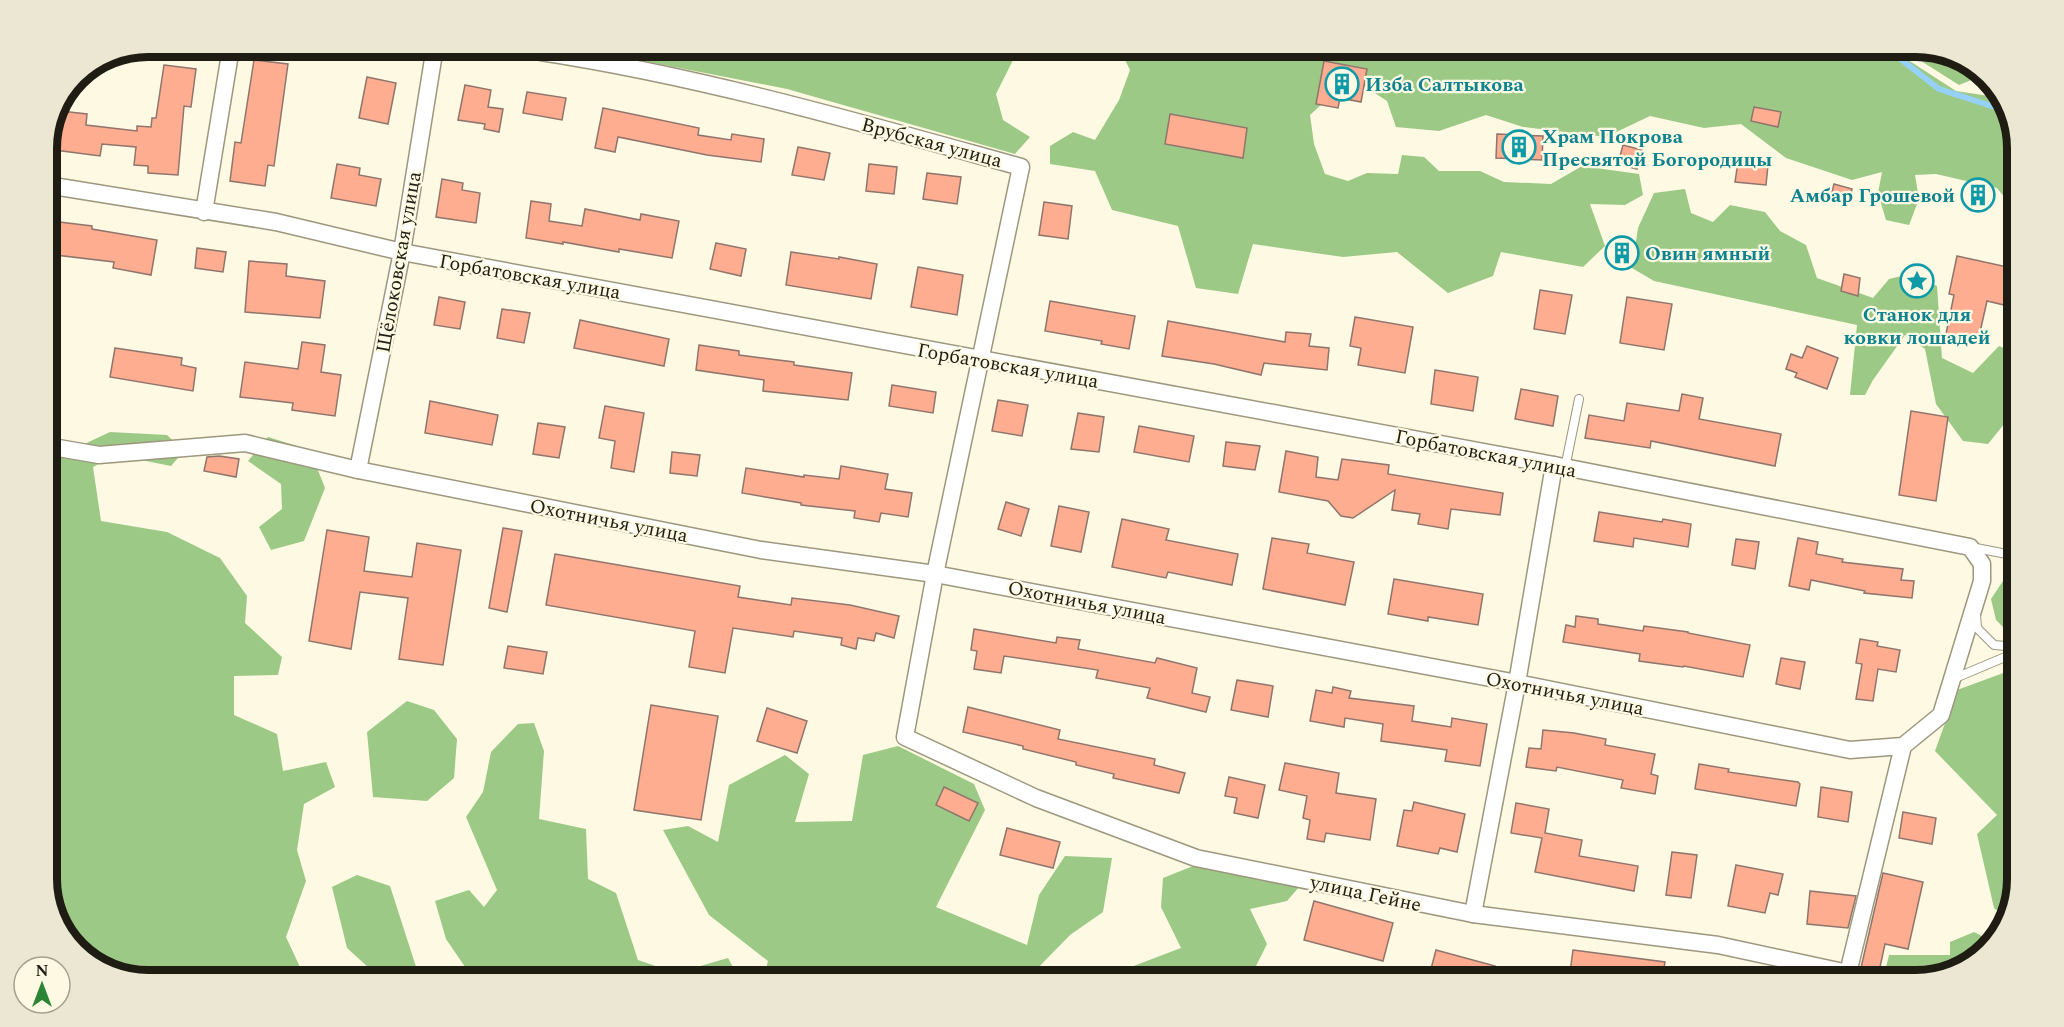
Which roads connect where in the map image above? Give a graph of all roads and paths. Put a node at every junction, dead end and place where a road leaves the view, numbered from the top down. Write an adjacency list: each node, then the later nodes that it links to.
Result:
1 (230, 57): 5 (street)
2 (433, 57): 6 (street, Щёлоковская улица)
3 (572, 57): 7 (street, Врубская улица)
4 (57, 187): 5 (street, Горбатовская улица)
5 (204, 212): 6 (street, Горбатовская улица)
6 (402, 252): 7 (street, Горбатовская улица); 11 (street, Щёлоковская улица)
7 (981, 359): 10 (street, Горбатовская улица); 14 (street, Врубская улица)
8 (1579, 399): 10 (lane)
9 (57, 448): 11 (street, Охотничья улица)
10 (1560, 466): 12 (street, Горбатовская улица); 19 (street)
11 (358, 470): 14 (street, Охотничья улица)
12 (1970, 547): 13 (lane); 15 (street)
13 (2007, 554)
14 (935, 574): 19 (street, Охотничья улица); 20 (street, Врубская улица)
15 (1975, 605): 16 (lane); 18 (street)
16 (2007, 646)
17 (2007, 656): 18 (lane)
18 (1952, 679): 21 (street)
19 (1517, 683): 21 (street, Охотничья улица); 22 (street)
20 (904, 738): 22 (street, улица Гейне)
21 (1903, 746): 24 (street, улица Гейне)
22 (1473, 914): 23 (street, улица Гейне)
23 (1834, 970)
24 (1849, 970)

